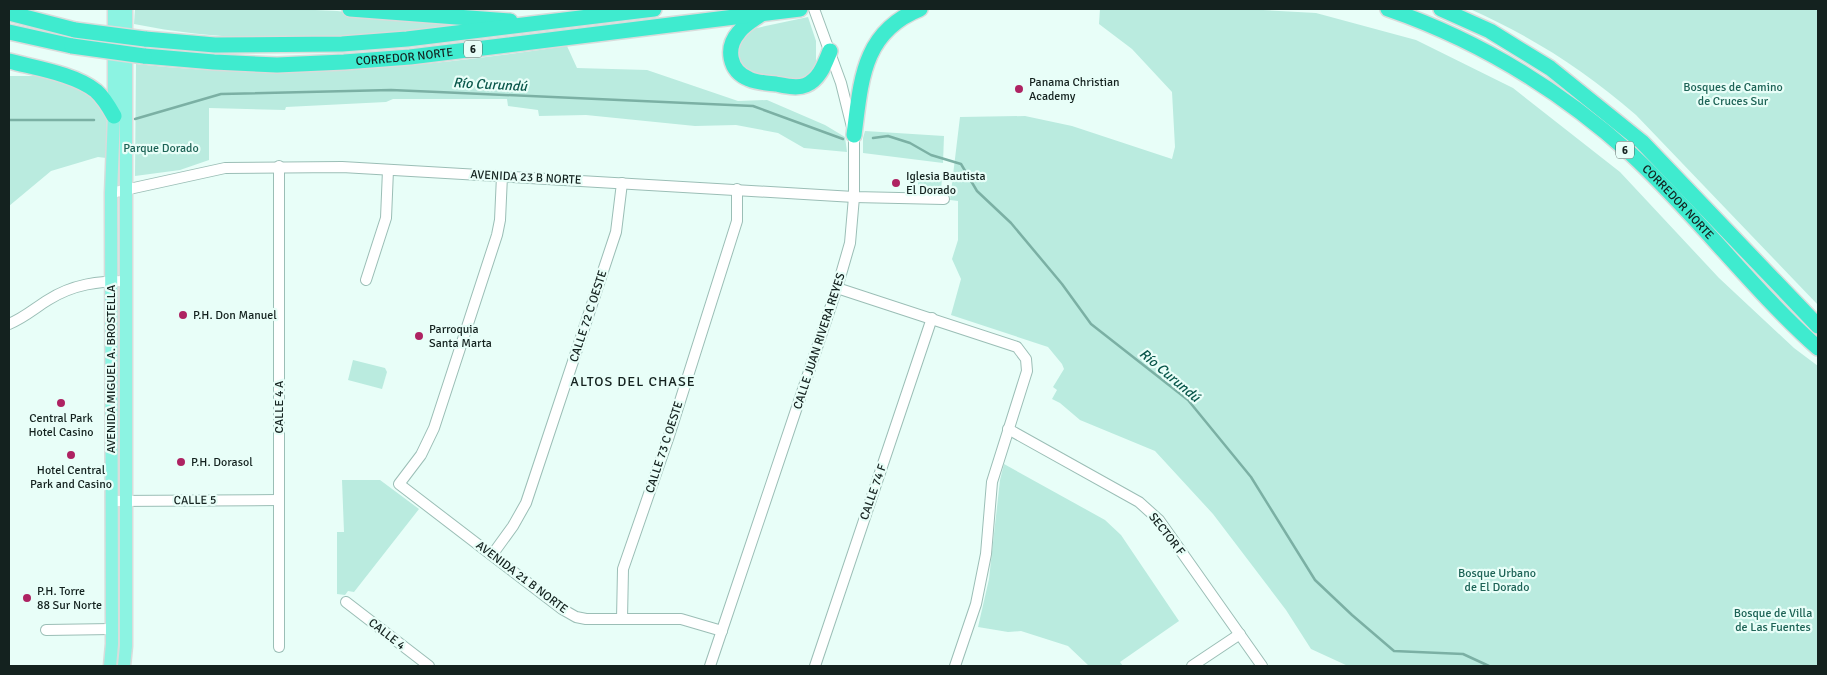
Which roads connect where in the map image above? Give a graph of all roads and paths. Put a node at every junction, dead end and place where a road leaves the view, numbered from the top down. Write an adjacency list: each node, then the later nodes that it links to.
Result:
1 (114, 9): 16 (main road, AVENIDA MIGUEL A. BROSTELLA)
2 (126, 9): 23 (main road, AVENIDA MIGUEL A. BROSTELLA)
3 (350, 9): 12 (highway)
4 (654, 9): 12 (highway, CORREDOR NORTE / 6)
5 (800, 9): 11 (highway, CORREDOR NORTE / 6)
6 (814, 9): 14 (street, CALLE JUAN RIVERA REYES)
7 (920, 9): 17 (highway)
8 (1388, 9): 34 (highway, CORREDOR NORTE / 6)
9 (1441, 9): 33 (highway, CORREDOR NORTE / 6)
10 (12, 13): 12 (highway, CORREDOR NORTE / 6, bridge)
11 (761, 14): 13 (highway, CORREDOR NORTE / 6, bridge); 14 (highway)
12 (544, 23)
13 (9, 32)
14 (830, 51): 17 (street, CALLE JUAN RIVERA REYES)
15 (9, 61): 16 (highway)
16 (114, 116): 24 (main road, AVENIDA MIGUEL A. BROSTELLA)
17 (854, 135): 25 (street, CALLE JUAN RIVERA REYES)
18 (279, 166): 19 (street, AVENIDA 23 B NORTE); 23 (street, AVENIDA 23 B NORTE); 36 (street, CALLE 4 A)
19 (388, 170): 20 (street, AVENIDA 23 B NORTE); 27 (street)
20 (502, 176): 21 (street, AVENIDA 23 B NORTE); 39 (street, AVENIDA 21 B NORTE)
21 (622, 182): 22 (street, AVENIDA 23 B NORTE); 39 (street, CALLE 72 C OESTE)
22 (737, 189): 25 (street, AVENIDA 23 B NORTE); 41 (street, CALLE 73 C OESTE)
23 (127, 190): 24 (street, AVENIDA 23 B NORTE); 29 (main road, AVENIDA MIGUEL A. BROSTELLA)
24 (112, 193): 28 (main road, AVENIDA MIGUEL A. BROSTELLA)
25 (854, 197): 26 (street, AVENIDA 23 B NORTE); 30 (street, CALLE JUAN RIVERA REYES)
26 (944, 199)
27 (366, 280)
28 (111, 281): 29 (street); 32 (street); 37 (main road, AVENIDA MIGUEL A. BROSTELLA)
29 (127, 281): 38 (main road, AVENIDA MIGUEL A. BROSTELLA)
30 (837, 288): 31 (street); 44 (street, CALLE JUAN RIVERA REYES)
31 (932, 318): 35 (street); 51 (street, CALLE 74 F)
32 (9, 324)
33 (1818, 326)
34 (1818, 348)
35 (1008, 429): 45 (street, SECTOR F); 52 (street)
36 (279, 500): 38 (street, CALLE 5); 46 (street, CALLE 4 A)
37 (111, 501): 38 (street, CALLE 5); 42 (main road, AVENIDA MIGUEL A. BROSTELLA)
38 (126, 501): 48 (main road, AVENIDA MIGUEL A. BROSTELLA)
39 (492, 555): 41 (street, AVENIDA 21 B NORTE)
40 (346, 602): 49 (street, CALLE 4)
41 (622, 619): 44 (street, AVENIDA 21 B NORTE)
42 (112, 629): 43 (street); 47 (main road, AVENIDA MIGUEL A. BROSTELLA)
43 (46, 630)
44 (722, 630): 50 (street, CALLE JUAN RIVERA REYES)
45 (1240, 634): 53 (street); 54 (street, SECTOR F)
46 (279, 647)
47 (110, 666)
48 (124, 666)
49 (429, 666)
50 (710, 666)
51 (815, 666)
52 (955, 666)
53 (1192, 666)
54 (1262, 666)

